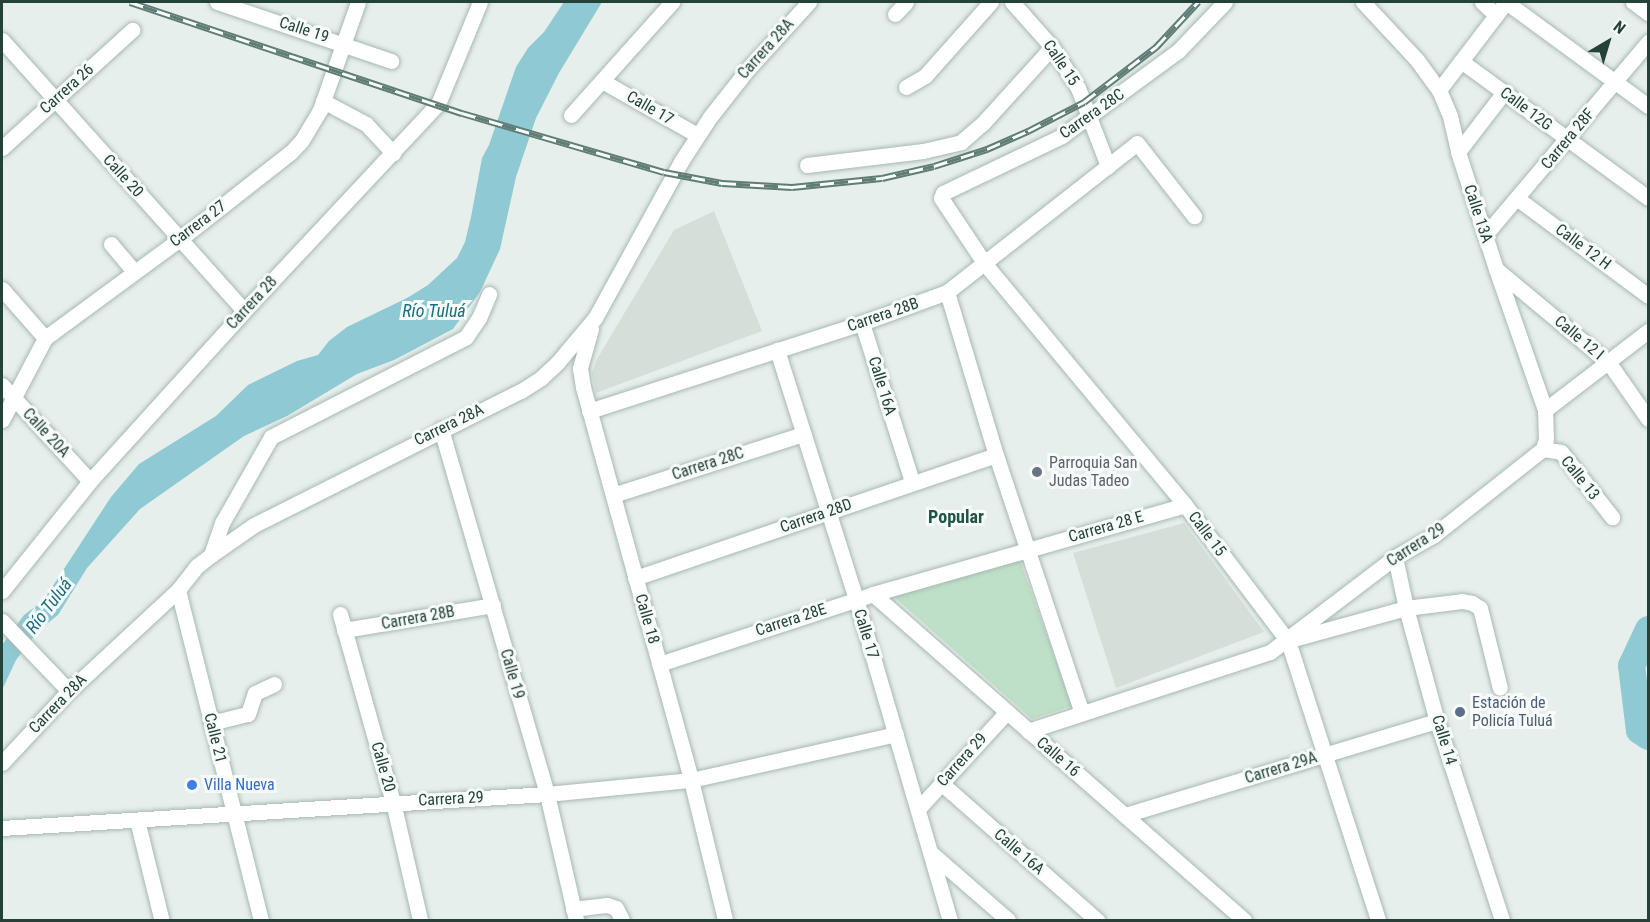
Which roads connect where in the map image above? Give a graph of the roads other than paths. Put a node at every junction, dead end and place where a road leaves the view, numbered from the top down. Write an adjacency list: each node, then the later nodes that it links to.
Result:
1 (217, 2): 20 (street, Calle 19)
2 (358, 2): 20 (street, Carrera 27)
3 (480, 2): 38 (street, Carrera 28)
4 (672, 2): 24 (street)
5 (809, 2): 34 (street, Carrera 28A)
6 (906, 2): 15 (street)
7 (991, 2): 26 (street)
8 (1012, 2): 21 (street, Calle 15)
9 (1225, 2): 33 (street, Carrera 28C)
10 (1363, 2): 27 (street, Calle 13A)
11 (1482, 2): 16 (street)
12 (1506, 2): 16 (street); 25 (street)
13 (1633, 2): 14 (street)
14 (1648, 13)
15 (895, 14)
16 (1496, 15): 23 (street)
17 (132, 30): 29 (street, Carrera 26)
18 (2, 40): 29 (street, Calle 20)
19 (1648, 42): 25 (street, Carrera 28F)
20 (343, 43): 22 (street, Calle 19); 30 (street, Carrera 27)
21 (1052, 47): 33 (street, Calle 15); 39 (street)
22 (392, 61)
23 (1461, 61): 27 (street); 28 (street, Calle 12G)
24 (602, 81): 32 (street); 34 (street, Calle 17)
25 (1615, 82): 31 (street); 35 (street, Carrera 28F)
26 (906, 87)
27 (1439, 90): 37 (street, Calle 13A)
28 (1504, 92): 35 (street, Calle 12G); 37 (street)
29 (54, 100): 36 (street, Carrera 26); 46 (street, Calle 20)
30 (322, 101): 38 (street); 46 (street, Carrera 27)
31 (1648, 106)
32 (571, 115)
33 (1090, 116): 40 (street, Calle 15); 41 (street, Carrera 28C)
34 (698, 135): 56 (street, Carrera 28A)
35 (1567, 140): 42 (street, Calle 12G); 43 (street, Carrera 28F)
36 (2, 148)
37 (1458, 152): 45 (street, Calle 13A)
38 (393, 153): 55 (street, Carrera 28)
39 (807, 165)
40 (1108, 166): 44 (street, Carrera 28B); 48 (street, Carrera 28B)
41 (941, 198): 48 (street, Calle 15)
42 (1648, 198)
43 (1518, 199): 45 (street, Carrera 28F); 54 (street, Calle 12 H)
44 (1194, 216)
45 (1485, 235): 49 (street, Calle 13A)
46 (180, 240): 50 (street, Carrera 27); 55 (street, Calle 20)
47 (111, 244): 50 (street)
48 (985, 264): 52 (street, Carrera 28B); 76 (street, Calle 15)
49 (1496, 269): 61 (street, Calle 12 I); 65 (street, Calle 13A)
50 (134, 271): 59 (street, Carrera 27)
51 (2, 289): 59 (street)
52 (946, 292): 57 (street, Carrera 28B); 72 (street)
53 (489, 294): 80 (street)
54 (1648, 296)
55 (244, 311): 73 (street, Carrera 28)
56 (595, 318): 62 (street, Carrera 28A); 63 (street, Calle 18)
57 (862, 323): 60 (street, Carrera 28B); 74 (street, Calle 16A)
58 (1648, 331): 61 (street)
59 (45, 338): 64 (street, Carrera 27)
60 (777, 350): 66 (street, Carrera 28B); 70 (street, Calle 17)
61 (1609, 363): 65 (street); 67 (street, Calle 12 I)
62 (550, 370): 63 (street); 69 (street, Carrera 28A)
63 (583, 387): 66 (street, Calle 18)
64 (7, 391): 68 (street, Carrera 27); 73 (street, Calle 20A)
65 (1545, 410): 71 (street, Calle 13A)
66 (590, 411): 75 (street, Calle 18)
67 (1648, 419)
68 (2, 420)
69 (441, 429): 80 (street, Carrera 28A); 87 (street, Calle 19)
70 (804, 434): 75 (street, Carrera 28C); 77 (street, Calle 17)
71 (1543, 449): 78 (street, Calle 13); 81 (street, Carrera 29)
72 (996, 455): 74 (street, Carrera 28D); 79 (street)
73 (90, 482): 84 (street, Carrera 28)
74 (912, 482): 77 (street, Carrera 28D)
75 (613, 495): 82 (street, Calle 18)
76 (1185, 505): 79 (street, Carrera 28 E); 92 (street, Calle 15)
77 (828, 511): 82 (street, Carrera 28D); 86 (street, Calle 17)
78 (1612, 517)
79 (1028, 550): 85 (street, Carrera 28E); 98 (street)
80 (211, 555): 83 (street, Carrera 28A)
81 (1395, 557): 88 (street, Calle 14); 92 (street, Carrera 29)
82 (635, 578): 93 (street, Calle 18)
83 (178, 590): 96 (street, Carrera 28A); 100 (street, Calle 21)
84 (2, 591)
85 (873, 594): 86 (street, Carrera 28E); 97 (street, Calle 16)
86 (856, 599): 93 (street, Carrera 28E); 102 (street, Calle 17)
87 (493, 605): 91 (street, Carrera 28B); 107 (street, Calle 19)
88 (1406, 608): 92 (street, Carrera 29); 95 (street, Carrera 29); 99 (street, Calle 14)
89 (340, 614): 91 (street, Calle 20)
90 (3, 622): 96 (street)
91 (344, 630): 108 (street, Calle 20)
92 (1288, 641): 98 (street, Carrera 29); 103 (street, Calle 15)
93 (660, 664): 105 (street, Calle 18)
94 (274, 684): 100 (street)
95 (1500, 688)
96 (69, 691): 104 (street, Carrera 28A)
97 (1007, 712): 101 (street, Calle 16); 106 (street, Carrera 29)
98 (1082, 713): 101 (street, Carrera 29)
99 (1437, 721): 103 (street, Carrera 29A); 126 (street, Calle 14)
100 (211, 723): 110 (street, Calle 21)
101 (1028, 731): 111 (street, Calle 16)
102 (896, 734): 105 (street, Carrera 29); 109 (street, Calle 17)
103 (1325, 754): 111 (street, Carrera 29A); 125 (street, Calle 15)
104 (2, 764)
105 (691, 780): 107 (street, Carrera 29); 120 (street, Calle 18)
106 (942, 783): 109 (street, Carrera 29); 123 (street, Calle 16A)
107 (547, 794): 108 (street, Carrera 29); 115 (street, Calle 19)
108 (393, 802): 110 (street, Carrera 29); 118 (street, Calle 20)
109 (918, 809): 114 (street, Calle 17)
110 (234, 815): 112 (street, Carrera 29); 117 (street, Calle 21)
111 (1125, 815): 124 (street, Calle 16)
112 (137, 820): 113 (street, Carrera 29); 116 (street)
113 (2, 828)
114 (931, 853): 121 (street, Calle 17); 122 (street)
115 (575, 915): 119 (street)
116 (161, 918)
117 (261, 921)
118 (420, 921)
119 (622, 921)
120 (725, 921)
121 (950, 921)
122 (1008, 921)
123 (1097, 921)
124 (1244, 921)
125 (1378, 921)
126 (1502, 921)

